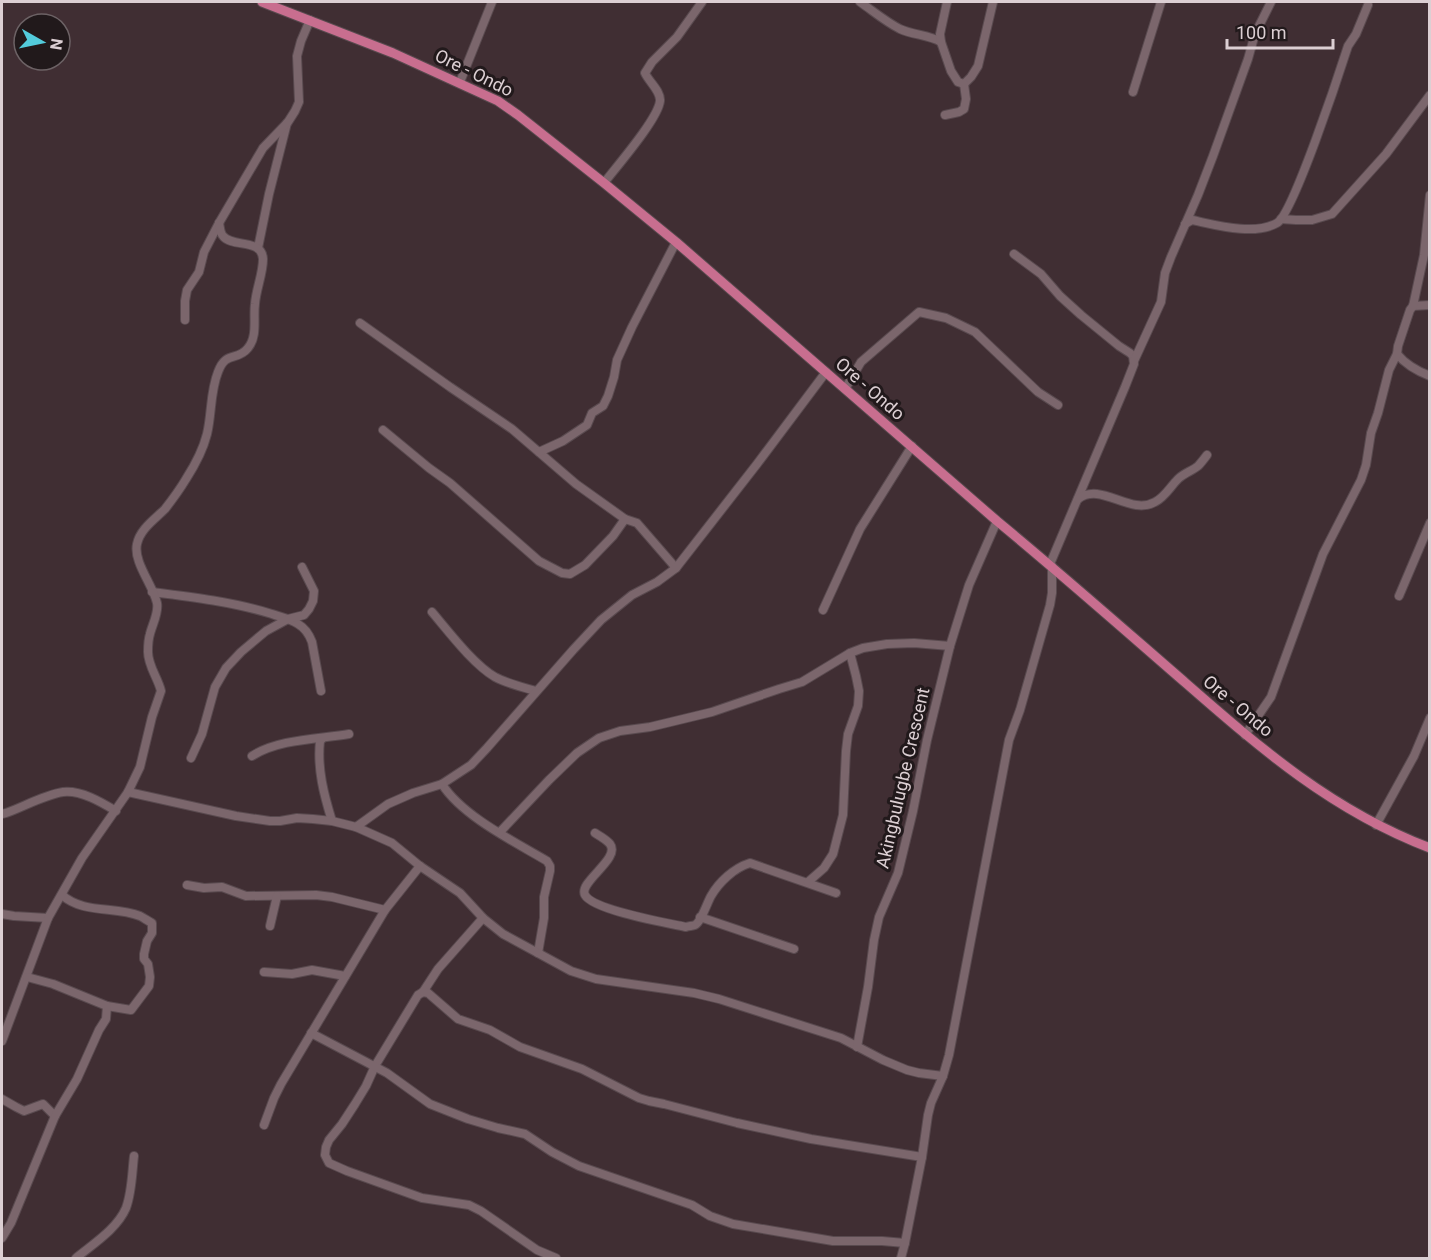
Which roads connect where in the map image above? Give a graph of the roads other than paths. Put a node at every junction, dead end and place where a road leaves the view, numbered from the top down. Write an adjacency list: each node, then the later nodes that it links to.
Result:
1 (262, 2): 10 (main road, Ore - Ondo)
2 (492, 2): 12 (street)
3 (860, 2): 11 (street)
4 (947, 2): 11 (street)
5 (993, 2): 13 (street)
6 (1161, 2): 14 (street)
7 (1271, 2): 22 (street)
8 (697, 3): 18 (street)
9 (1368, 5): 20 (street)
10 (310, 20): 12 (main road, Ore - Ondo); 17 (street)
11 (941, 42): 13 (street)
12 (460, 82): 18 (main road, Ore - Ondo)
13 (964, 84): 16 (street)
14 (1133, 92)
15 (1430, 94): 20 (street)
16 (945, 115)
17 (288, 122): 21 (street); 24 (street)
18 (604, 183): 23 (main road, Ore - Ondo)
19 (1430, 195): 27 (street)
20 (1281, 219): 22 (street)
21 (219, 223): 24 (street); 28 (street)
22 (1184, 225): 31 (street)
23 (676, 242): 32 (main road, Ore - Ondo); 38 (street)
24 (258, 248): 47 (street)
25 (1014, 254): 31 (street)
26 (1430, 305): 27 (street)
27 (1413, 306): 30 (street)
28 (185, 320)
29 (360, 322): 38 (street)
30 (1397, 354): 33 (street); 58 (street)
31 (1134, 361): 40 (street)
32 (826, 372): 34 (main road, Ore - Ondo); 46 (street)
33 (1430, 376)
34 (845, 389): 35 (street); 37 (main road, Ore - Ondo)
35 (1058, 405)
36 (383, 430): 41 (street)
37 (912, 446): 42 (main road, Ore - Ondo); 49 (street)
38 (539, 452): 41 (street)
39 (1207, 455): 40 (street)
40 (1077, 500): 44 (street)
41 (625, 519): 46 (street)
42 (997, 521): 44 (main road, Ore - Ondo); 52 (street, Akingbulugbe Crescent)
43 (1430, 523): 48 (street)
44 (1051, 565): 58 (main road, Ore - Ondo); 97 (street)
45 (302, 567): 51 (street)
46 (676, 568): 55 (street)
47 (152, 592): 51 (street); 63 (street)
48 (1399, 596)
49 (823, 610)
50 (432, 612): 55 (street)
51 (288, 619): 54 (street); 61 (street)
52 (950, 646): 53 (street); 95 (street, Akingbulugbe Crescent)
53 (850, 653): 69 (street); 73 (street)
54 (321, 691)
55 (536, 691): 62 (street)
56 (1430, 718): 67 (street)
57 (349, 734): 59 (street)
58 (1245, 735): 67 (main road, Ore - Ondo)
59 (322, 739): 60 (street); 66 (street)
60 (252, 756)
61 (191, 758)
62 (442, 784): 68 (street); 69 (street)
63 (128, 792): 64 (street); 66 (street)
64 (116, 811): 65 (street); 76 (street)
65 (2, 814)
66 (332, 821): 68 (street)
67 (1376, 825): 71 (main road, Ore - Ondo)
68 (356, 827): 72 (street)
69 (500, 832): 85 (street)
70 (595, 833): 80 (street)
71 (1430, 848)
72 (420, 866): 78 (street); 82 (street)
73 (807, 882): 75 (street); 80 (street)
74 (187, 885): 77 (street)
75 (836, 892)
76 (62, 895): 81 (street); 90 (street)
77 (277, 896): 78 (street); 83 (street)
78 (385, 910): 87 (street)
79 (2, 914): 81 (street)
80 (700, 916): 84 (street)
81 (48, 918): 88 (street)
82 (483, 918): 85 (street); 89 (street)
83 (270, 926)
84 (794, 949)
85 (538, 952): 95 (street)
86 (264, 972): 87 (street)
87 (345, 976): 93 (street)
88 (27, 977): 90 (street); 91 (street)
89 (423, 992): 96 (street); 102 (street)
90 (107, 1006): 99 (street)
91 (9, 1022): 92 (street); 94 (street)
92 (2, 1026)
93 (311, 1033): 96 (street); 100 (street)
94 (2, 1041)
95 (857, 1047): 97 (street)
96 (375, 1066): 104 (street); 106 (street)
97 (943, 1076): 102 (street)
98 (2, 1099): 99 (street)
99 (55, 1116): 103 (street)
100 (264, 1125)
101 (134, 1156): 105 (street)
102 (922, 1157): 104 (street)
103 (2, 1238)
104 (905, 1243): 107 (street)
105 (76, 1258)
106 (556, 1258)
107 (901, 1258)

